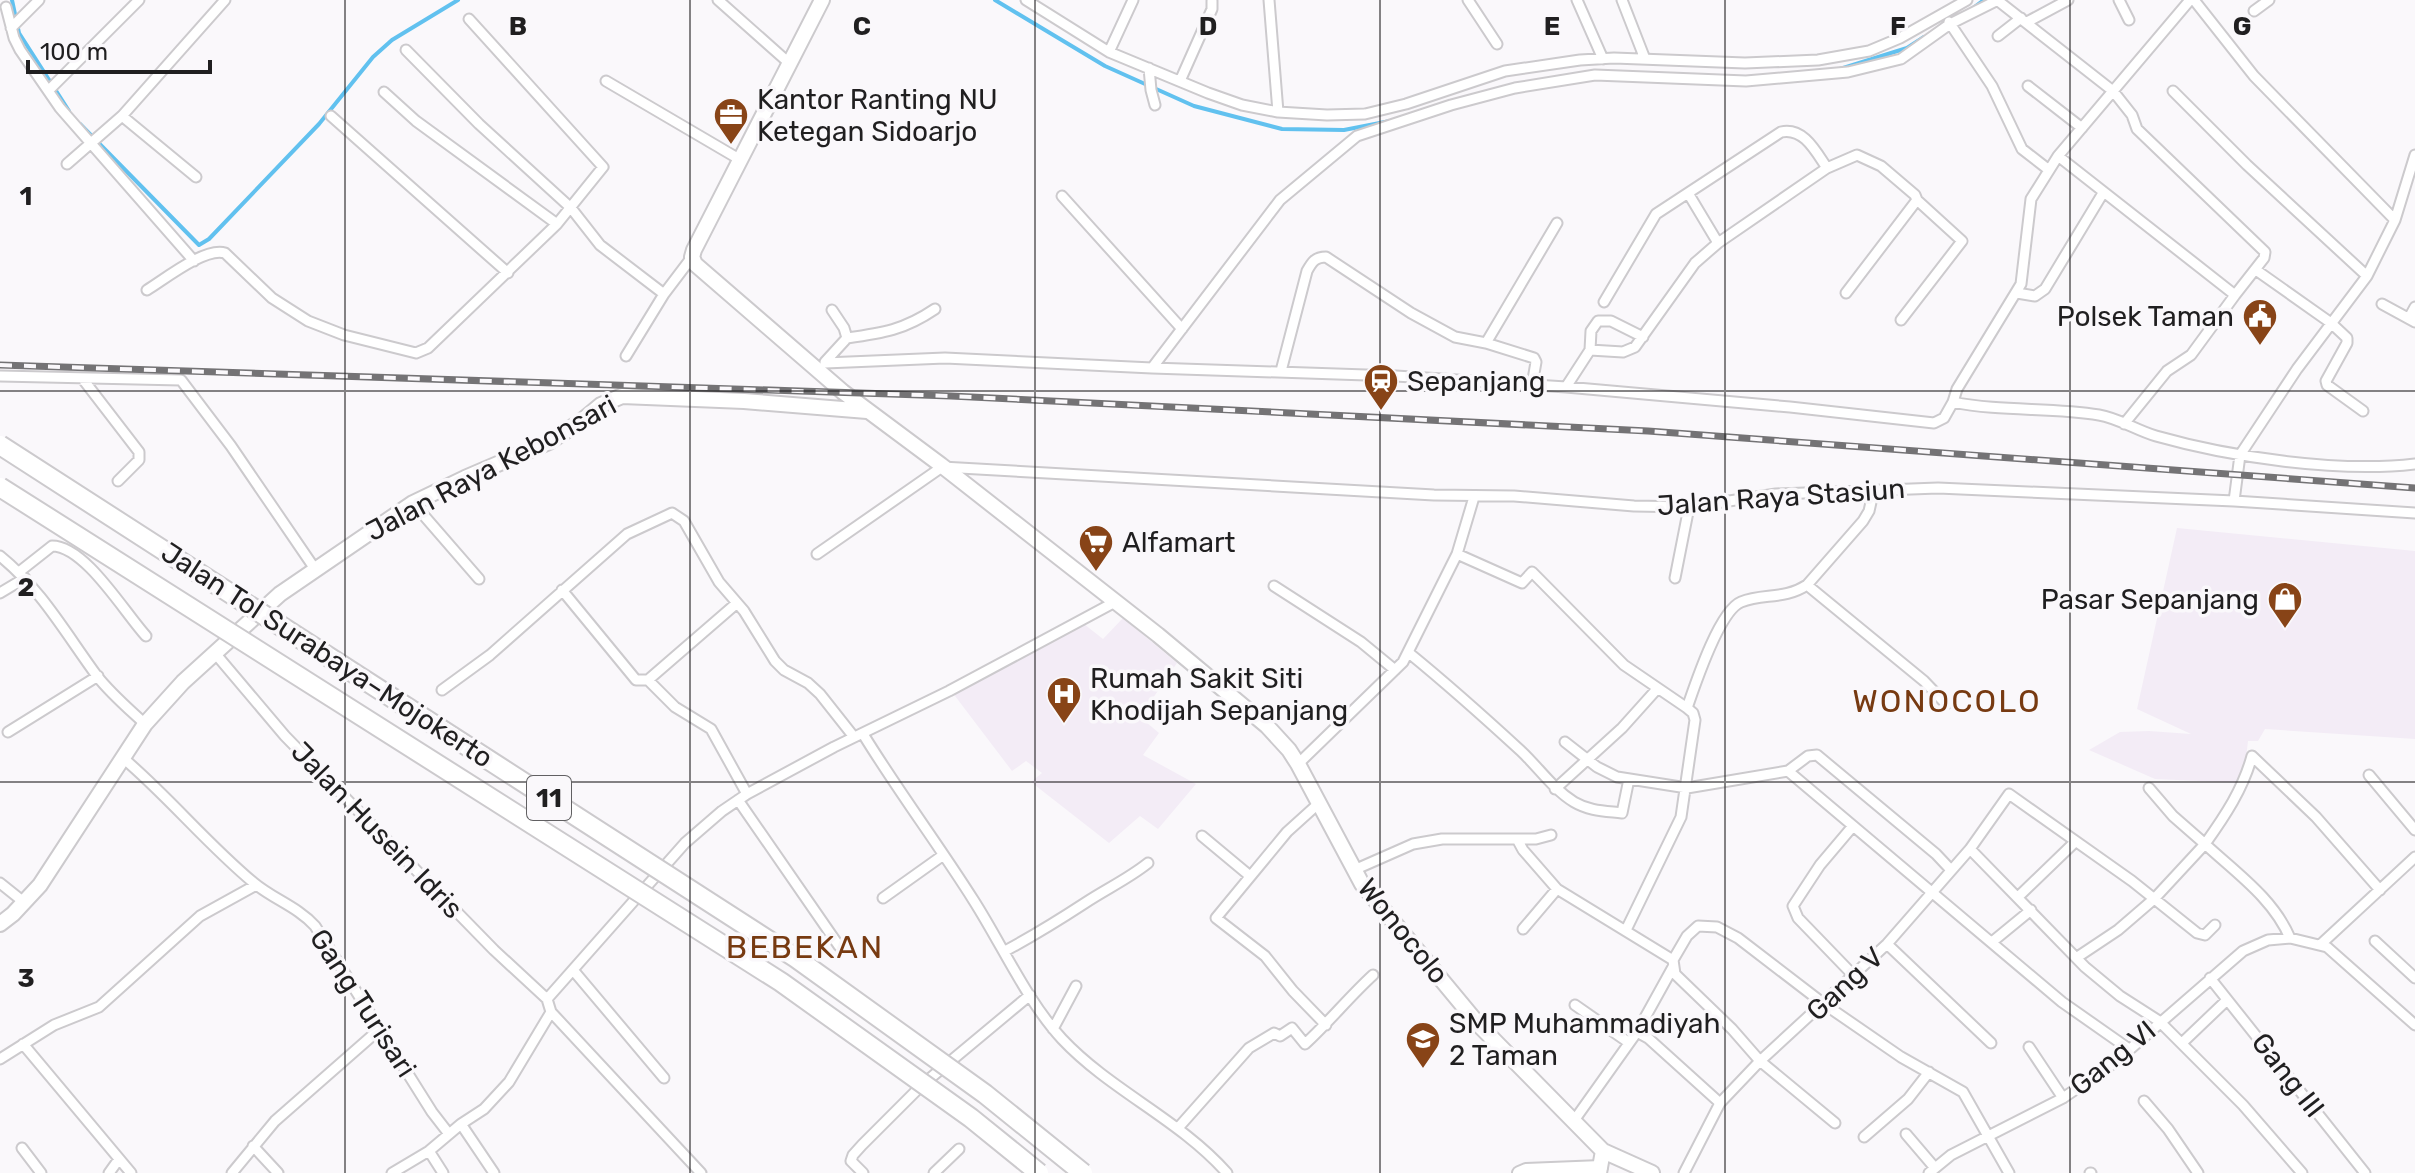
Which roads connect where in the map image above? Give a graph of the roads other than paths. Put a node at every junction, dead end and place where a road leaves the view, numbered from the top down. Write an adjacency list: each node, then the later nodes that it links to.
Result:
1 (39, 0): 27 (street)
2 (139, 0): 44 (street)
3 (225, 0): 51 (street)
4 (718, 0): 34 (street)
5 (822, 0): 34 (main road)
6 (1026, 0): 20 (street)
7 (1133, 0): 31 (street)
8 (1269, 0): 50 (street)
9 (1468, 0): 29 (street)
10 (1577, 0): 32 (street)
11 (1622, 0): 33 (street)
12 (1967, 0): 19 (street)
13 (1998, 0): 24 (street); 25 (street)
14 (2068, 0): 25 (street)
15 (2119, 0): 26 (street)
16 (2192, 0): 45 (street); 71 (street)
17 (2269, 0): 22 (street)
18 (1212, 1): 41 (street)
19 (1952, 3): 24 (street)
20 (1043, 5): 31 (street)
21 (6, 7): 27 (street)
22 (2254, 11)
23 (469, 19): 70 (street)
24 (1946, 19): 35 (street); 39 (street); 63 (street)
25 (2024, 20): 28 (street); 45 (street)
26 (2129, 20)
27 (15, 24): 44 (street)
28 (1998, 36)
29 (1497, 44)
30 (406, 50): 70 (street)
31 (1109, 52): 38 (street)
32 (1603, 59): 33 (street); 37 (street)
33 (1645, 59): 35 (street)
34 (789, 63): 60 (main road)
35 (1745, 65): 39 (street)
36 (1535, 68): 37 (street); 42 (street); 49 (street)
37 (1580, 69): 39 (street); 42 (street)
38 (1149, 72): 41 (street); 48 (street)
39 (1746, 80)
40 (606, 81): 60 (street)
41 (1180, 81): 50 (street)
42 (1538, 83): 54 (street)
43 (2028, 86): 55 (street)
44 (51, 89): 57 (street)
45 (2113, 91): 55 (street); 77 (street)
46 (2173, 91): 79 (street)
47 (384, 92): 73 (street)
48 (1155, 105)
49 (1406, 105): 53 (street); 54 (street)
50 (1278, 112): 53 (street)
51 (122, 116): 57 (street); 65 (street)
52 (331, 116): 78 (street)
53 (1364, 116): 56 (street)
54 (1409, 119): 56 (street)
55 (2082, 128): 59 (street)
56 (1358, 133): 93 (street)
57 (93, 141): 61 (street); 76 (street)
58 (2415, 155): 64 (street)
59 (2058, 156): 63 (street); 67 (street)
60 (739, 159): 75 (main road)
61 (67, 164)
62 (1827, 168): 66 (street); 69 (street); 74 (street)
63 (2049, 170): 82 (street)
64 (2412, 176): 71 (street)
65 (196, 177)
66 (1688, 193): 74 (street); 85 (street)
67 (2103, 193): 82 (street); 84 (street)
68 (1062, 196): 93 (street)
69 (1917, 200): 81 (street); 90 (street)
70 (571, 208): 73 (street); 83 (street)
71 (2395, 220): 79 (street)
72 (1557, 223): 96 (street)
73 (557, 224): 78 (street)
74 (1718, 243): 94 (street)
75 (692, 257): 83 (street); 99 (main road, Wonocolo)
76 (194, 261): 78 (street); 80 (street)
77 (2256, 270): 84 (street); 92 (street)
78 (508, 273)
79 (2367, 276): 92 (street)
80 (147, 290)
81 (1846, 293)
82 (2017, 293): 106 (street)
83 (664, 294): 98 (street)
84 (2235, 295): 109 (street)
85 (1604, 302)
86 (2382, 304): 91 (street)
87 (2415, 307): 91 (street)
88 (935, 309): 95 (street)
89 (832, 310): 95 (street)
90 (1901, 320)
91 (2412, 320)
92 (2331, 323): 107 (street); 111 (street)
93 (1182, 329): 100 (street)
94 (1643, 337): 97 (street); 97 (street)
95 (847, 338): 99 (street)
96 (1486, 343): 101 (street); 104 (street)
97 (1590, 350): 105 (street)
98 (626, 356)
99 (821, 365): 100 (street); 108 (main road, Wonocolo)
100 (1152, 368): 101 (street)
101 (1281, 371): 104 (street)
102 (0, 376): 103 (street)
103 (82, 378): 114 (street); 125 (street)
104 (1532, 385): 105 (street)
105 (1566, 387): 106 (street)
106 (1953, 402): 109 (street)
107 (2363, 411)
108 (869, 413): 113 (main road, Wonocolo); 119 (main road, Jalan Raya Kebonsari)
109 (2124, 424): 111 (street)
110 (0, 445): 256 (highway, Jalan Tol Surabaya–Mojokerto / 11, bridge)
111 (2240, 455): 112 (street); 118 (street)
112 (2415, 464)
113 (942, 467): 117 (street, Jalan Raya Stasiun); 122 (street); 133 (main road, Wonocolo)
114 (118, 481)
115 (0, 487): 255 (highway, Jalan Tol Surabaya–Mojokerto / 11, bridge)
116 (1874, 489): 118 (street, Jalan Raya Stasiun); 120 (street, Jalan Raya Stasiun); 129 (street)
117 (1474, 497): 120 (street, Jalan Raya Stasiun); 123 (street)
118 (2234, 501): 121 (street, Jalan Raya Stasiun)
119 (413, 503): 125 (main road, Jalan Raya Kebonsari); 128 (street)
120 (1689, 507): 127 (street)
121 (2415, 513)
122 (817, 554)
123 (1457, 554): 137 (street); 141 (street)
124 (0, 556): 126 (street)
125 (315, 569): 136 (main road, Jalan Raya Kebonsari)
126 (22, 575): 132 (street); 135 (street); 139 (street)
127 (1675, 578)
128 (479, 579)
129 (1807, 585): 143 (street); 144 (street)
130 (1274, 586): 138 (street)
131 (562, 590): 134 (street); 140 (street); 142 (street)
132 (0, 593)
133 (1115, 602): 147 (street); 151 (main road, Wonocolo)
134 (737, 603): 140 (street); 147 (street)
135 (146, 636)
136 (214, 652): 145 (main road, Jalan Raya Kebonsari); 204 (street, Jalan Husein Idris)
137 (1409, 653): 138 (street); 157 (street)
138 (1395, 670): 151 (street)
139 (98, 676): 145 (street); 146 (street)
140 (648, 680): 158 (street)
141 (1657, 689): 144 (street); 150 (street)
142 (442, 690)
143 (1946, 704)
144 (1687, 708): 155 (street)
145 (145, 724): 149 (main road, Jalan Raya Kebonsari)
146 (8, 732)
147 (858, 736): 158 (street); 168 (street)
148 (1565, 742): 150 (street)
149 (123, 758): 175 (street, Gang Turisari); 182 (main road, Jalan Raya Kebonsari)
150 (1588, 759): 154 (street); 157 (street)
151 (1298, 764): 159 (main road, Wonocolo)
152 (1788, 771): 155 (street); 160 (street); 172 (street)
153 (2369, 775): 161 (street)
154 (1629, 779): 155 (street); 157 (street)
155 (1687, 788): 187 (street)
156 (2149, 788): 166 (street)
157 (1555, 789)
158 (742, 797): 193 (street); 197 (street)
159 (1318, 804): 171 (main road, Wonocolo); 173 (street)
160 (1853, 826): 178 (street); 199 (street)
161 (2415, 830)
162 (1551, 835): 164 (street)
163 (1202, 836): 173 (street)
164 (1517, 839): 171 (street); 176 (street)
165 (2075, 842): 167 (street, Gang V); 179 (street); 181 (street)
166 (2205, 844): 177 (street); 181 (street); 188 (street)
167 (1970, 849): 172 (street, Gang V); 179 (street)
168 (942, 856): 180 (street); 194 (street)
169 (2415, 857): 177 (street)
170 (1148, 863): 194 (street)
171 (1354, 870): 228 (main road, Wonocolo)
172 (1951, 870): 178 (street, Gang V)
173 (1250, 876): 210 (street)
174 (0, 883): 182 (street)
175 (256, 885): 212 (street, Gang Turisari); 218 (street)
176 (1557, 889): 186 (street); 187 (street)
177 (2380, 890): 192 (street)
178 (1933, 892): 190 (street); 191 (street, Gang V)
179 (2018, 897): 183 (street)
180 (883, 898)
181 (2154, 899): 185 (street); 195 (street)
182 (25, 903): 184 (main road, Jalan Raya Kebonsari)
183 (2031, 910): 190 (street); 195 (street)
184 (0, 924)
185 (2215, 925)
186 (1523, 929)
187 (1626, 930): 196 (street)
188 (2290, 938): 192 (street); 200 (street, Gang VI)
189 (2375, 941): 201 (street)
190 (1992, 942): 220 (street)
191 (1887, 944): 199 (street, Gang V); 216 (street)
192 (2320, 945): 211 (street)
193 (839, 946)
194 (1005, 951): 203 (street)
195 (2076, 958): 209 (street)
196 (1673, 964): 206 (street); 214 (street); 222 (street)
197 (573, 970): 204 (street); 224 (street)
198 (1373, 975): 210 (street)
199 (1854, 976): 206 (street, Gang V)
200 (2210, 978): 205 (street, Gang III); 209 (street, Gang VI)
201 (2415, 978)
202 (1076, 986): 213 (street)
203 (1030, 995): 213 (street); 253 (street)
204 (547, 999): 208 (street)
205 (2227, 1000): 217 (street); 264 (street, Gang III)
206 (1824, 1004): 222 (street, Gang V); 223 (street)
207 (1575, 1005): 215 (street)
208 (551, 1012): 230 (street); 252 (street)
209 (2159, 1021): 217 (street); 220 (street, Gang VI)
210 (1326, 1025): 231 (street)
211 (2415, 1025)
212 (381, 1028): 232 (street, Gang Turisari); 236 (street)
213 (1053, 1029): 231 (street)
214 (1637, 1032): 215 (street); 227 (street)
215 (1628, 1042): 228 (street)
216 (1991, 1043)
217 (2182, 1043): 263 (street)
218 (23, 1044): 221 (street); 241 (street)
219 (2029, 1047): 225 (street)
220 (2129, 1049): 225 (street, Gang VI)
221 (0, 1059)
222 (1760, 1061): 227 (street, Gang V); 229 (street)
223 (1929, 1072): 234 (street); 235 (street)
224 (664, 1078)
225 (2063, 1098): 235 (street, Gang VI)
226 (2144, 1101): 262 (street)
227 (1720, 1103): 260 (street, Gang V)
228 (1573, 1122): 240 (main road, Wonocolo)
229 (1835, 1123)
230 (461, 1124): 232 (street); 251 (street)
231 (1178, 1128): 257 (street)
232 (449, 1134): 239 (street)
233 (1906, 1134): 243 (street)
234 (1864, 1137)
235 (1988, 1137): 243 (street, Gang VI); 261 (street)
236 (253, 1146): 247 (street); 248 (street)
237 (22, 1148): 244 (street)
238 (959, 1149): 254 (street)
239 (429, 1151): 249 (street); 250 (street)
240 (1603, 1151): 242 (main road); 259 (main road, Wonocolo)
241 (119, 1159): 245 (street); 246 (street)
242 (1600, 1170): 258 (street)
243 (1932, 1170)
244 (41, 1173)
245 (109, 1173)
246 (131, 1173)
247 (232, 1173)
248 (278, 1173)
249 (392, 1173)
250 (443, 1173)
251 (494, 1173)
252 (701, 1173)
253 (863, 1173)
254 (934, 1173)
255 (1039, 1173)
256 (1083, 1173)
257 (1227, 1173)
258 (1519, 1173)
259 (1652, 1173)
260 (1684, 1173)
261 (2009, 1173)
262 (2198, 1173)
263 (2302, 1173)
264 (2365, 1173)

